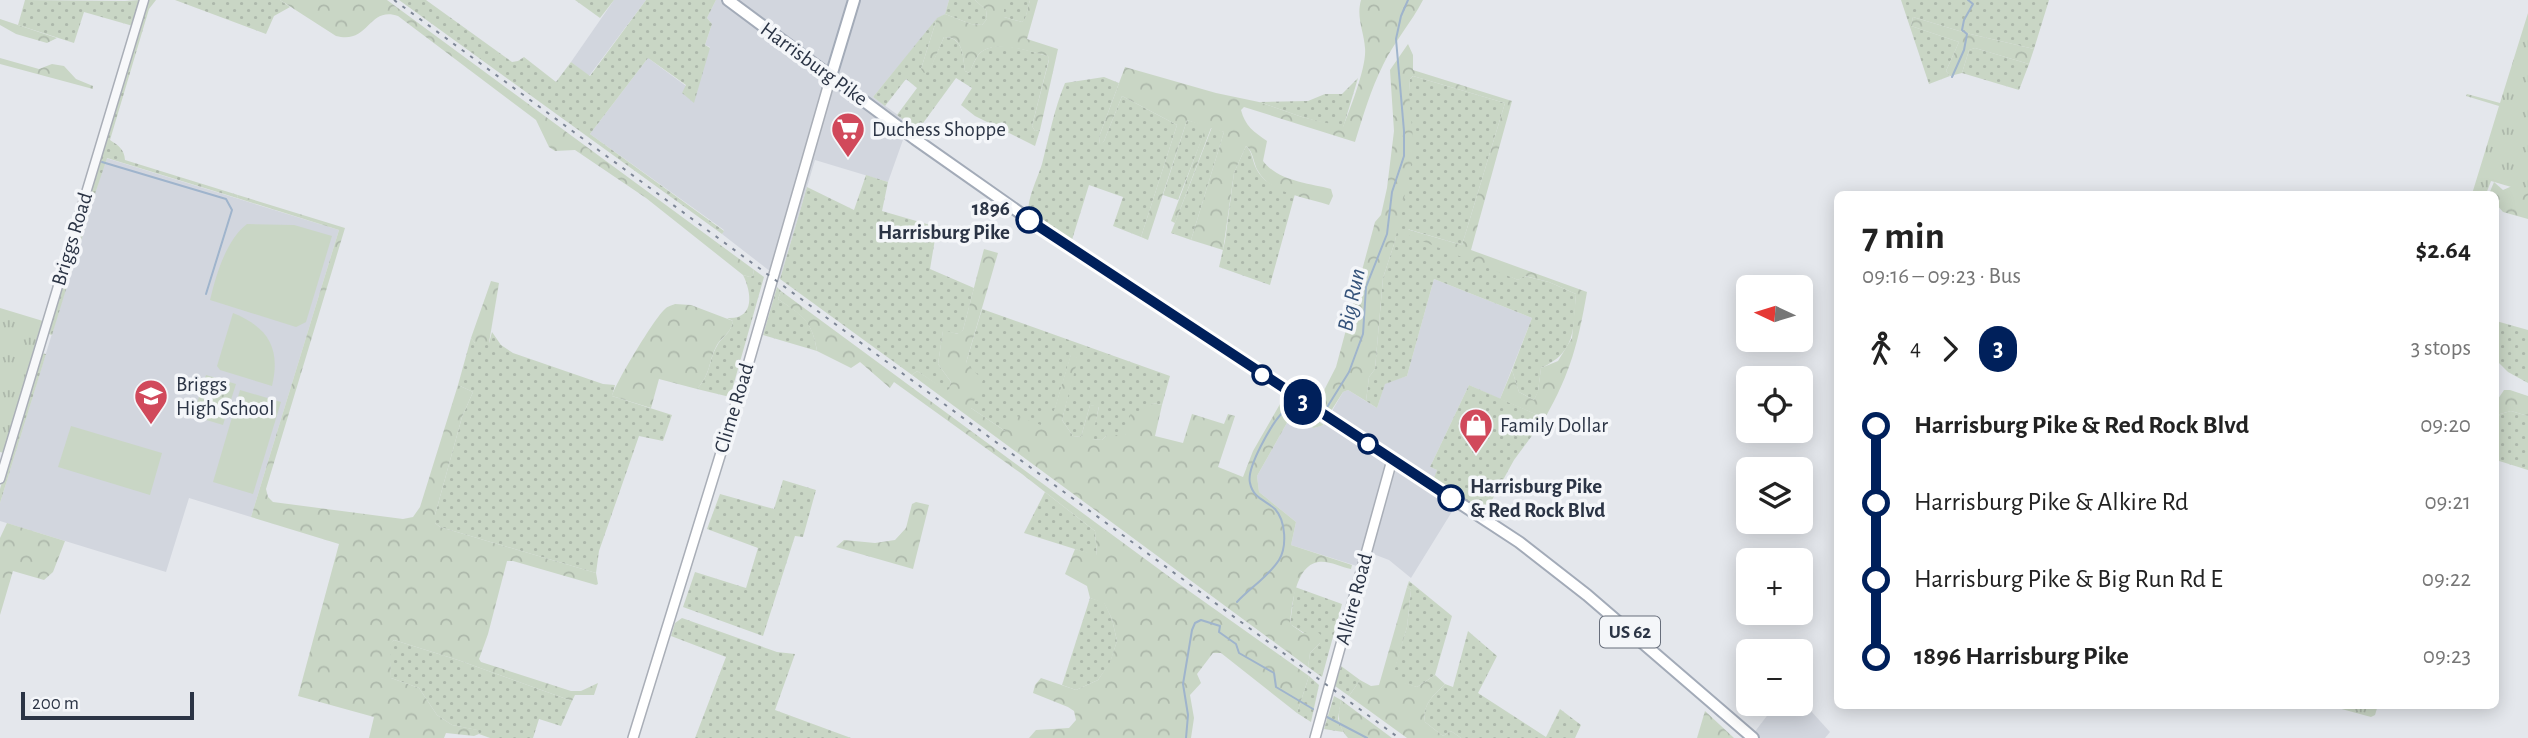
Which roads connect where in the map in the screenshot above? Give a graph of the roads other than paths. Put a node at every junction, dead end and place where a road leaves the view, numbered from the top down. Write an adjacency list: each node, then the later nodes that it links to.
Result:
1 (144, 0): 6 (street, Briggs Road)
2 (728, 0): 4 (main road, Harrisburg Pike / US 62)
3 (854, 0): 4 (main road)
4 (831, 76): 5 (main road, Harrisburg Pike / US 62); 7 (main road, Clime Road)
5 (1392, 460): 8 (main road, Alkire Road); 9 (main road, Harrisburg Pike / US 62)
6 (0, 479)
7 (633, 738)
8 (1315, 738)
9 (1753, 738)

